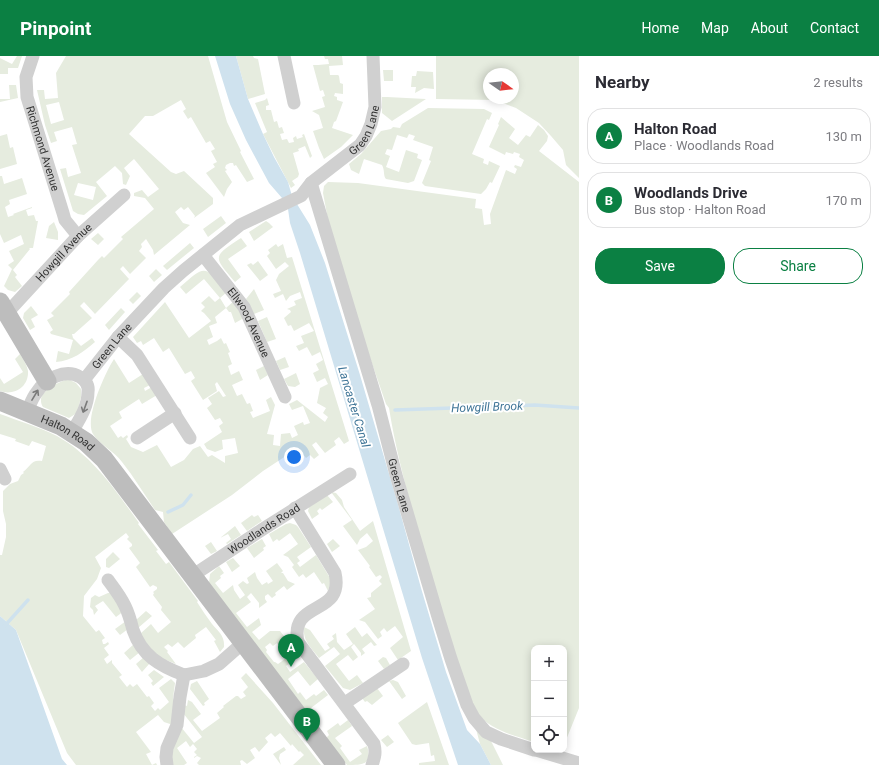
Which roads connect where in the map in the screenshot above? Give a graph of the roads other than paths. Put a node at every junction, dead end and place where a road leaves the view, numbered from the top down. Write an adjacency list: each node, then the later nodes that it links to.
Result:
1 (33, 56): 7 (street, Richmond Avenue)
2 (284, 56): 4 (street)
3 (373, 56): 5 (street, Green Lane)
4 (294, 103)
5 (311, 183): 8 (street, Green Lane); 28 (street, Green Lane)
6 (124, 195): 7 (street, Howgill Avenue)
7 (78, 236): 9 (street, Howgill Avenue)
8 (203, 255): 10 (street, Green Lane); 13 (street, Ellwood Avenue)
9 (3, 308): 12 (street)
10 (118, 336): 11 (street, Green Lane); 16 (street)
11 (84, 380): 12 (street, Green Lane); 17 (street, Green Lane, one-way to 17)
12 (47, 381): 15 (street, Halton Road, one-way to 12)
13 (285, 397)
14 (0, 402): 15 (street, Halton Road)
15 (27, 412): 17 (street, Halton Road)
16 (175, 413): 18 (street); 19 (street)
17 (72, 432): 22 (street, Halton Road)
18 (137, 438)
19 (190, 438)
20 (345, 481): 21 (street)
21 (295, 508): 22 (street, Woodlands Road); 27 (street, Woodlands Road)
22 (192, 576): 24 (street, Halton Road)
23 (108, 580): 26 (street)
24 (244, 642): 26 (street); 32 (street, Halton Road)
25 (400, 670): 27 (street)
26 (184, 675): 31 (street)
27 (345, 703): 33 (street, Woodlands Road)
28 (531, 749)
29 (545, 753): 30 (street, Green Lane)
30 (579, 763)
31 (167, 765)
32 (336, 765)
33 (372, 765)

